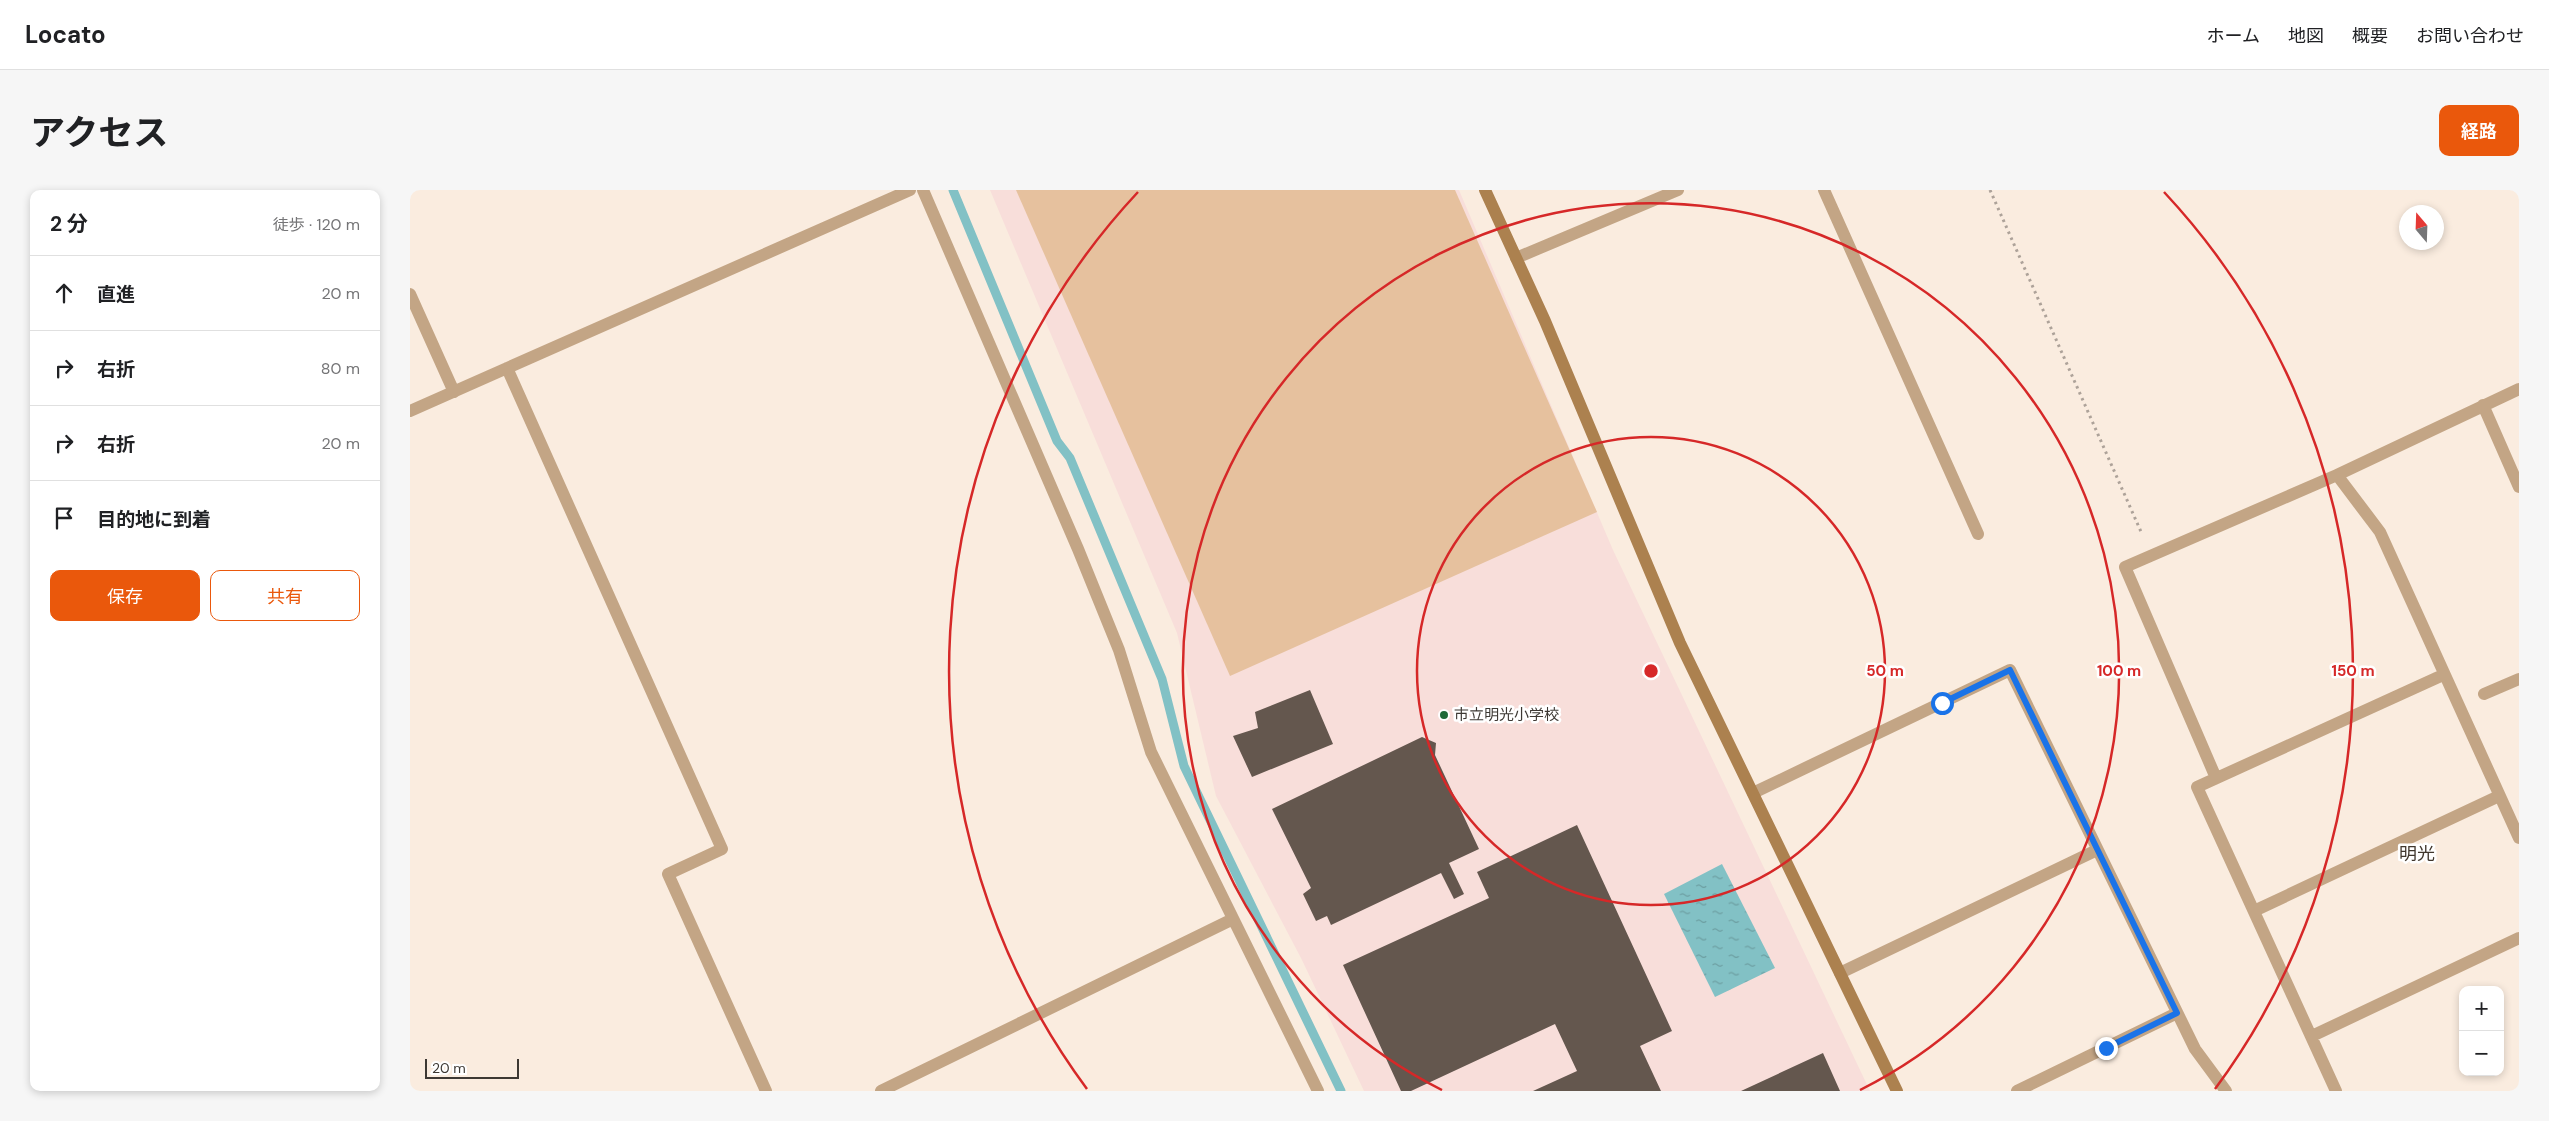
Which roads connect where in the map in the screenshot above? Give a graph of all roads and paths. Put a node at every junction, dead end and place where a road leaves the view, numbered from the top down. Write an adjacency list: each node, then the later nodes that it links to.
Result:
1 (910, 190): 9 (street)
2 (923, 190): 27 (street)
3 (1485, 190): 7 (street)
4 (1678, 190): 7 (street)
5 (1824, 190): 16 (street)
6 (1990, 190): 17 (path)
7 (1516, 258): 22 (street)
8 (410, 294): 11 (street)
9 (507, 368): 11 (street); 32 (street)
10 (2519, 389): 12 (street)
11 (454, 392): 13 (street)
12 (2483, 405): 14 (street); 15 (street)
13 (410, 411)
14 (2337, 475): 17 (street); 18 (street)
15 (2519, 487)
16 (1978, 534)
17 (2151, 556): 21 (street)
18 (2443, 675): 21 (street); 23 (street)
19 (2519, 679): 20 (street)
20 (2484, 694)
21 (2216, 778): 26 (street)
22 (1753, 793): 25 (street); 29 (street)
23 (2499, 796): 24 (street); 26 (street)
24 (2519, 838)
25 (2096, 850): 29 (street); 30 (street)
26 (2254, 911): 31 (street)
27 (1233, 919): 33 (street); 34 (street)
28 (2519, 938): 31 (street)
29 (1840, 973): 35 (street)
30 (2177, 1013): 36 (street); 37 (street)
31 (2312, 1036): 38 (street)
32 (766, 1091)
33 (881, 1091)
34 (1318, 1091)
35 (1897, 1091)
36 (2017, 1091)
37 (2226, 1091)
38 (2336, 1091)

